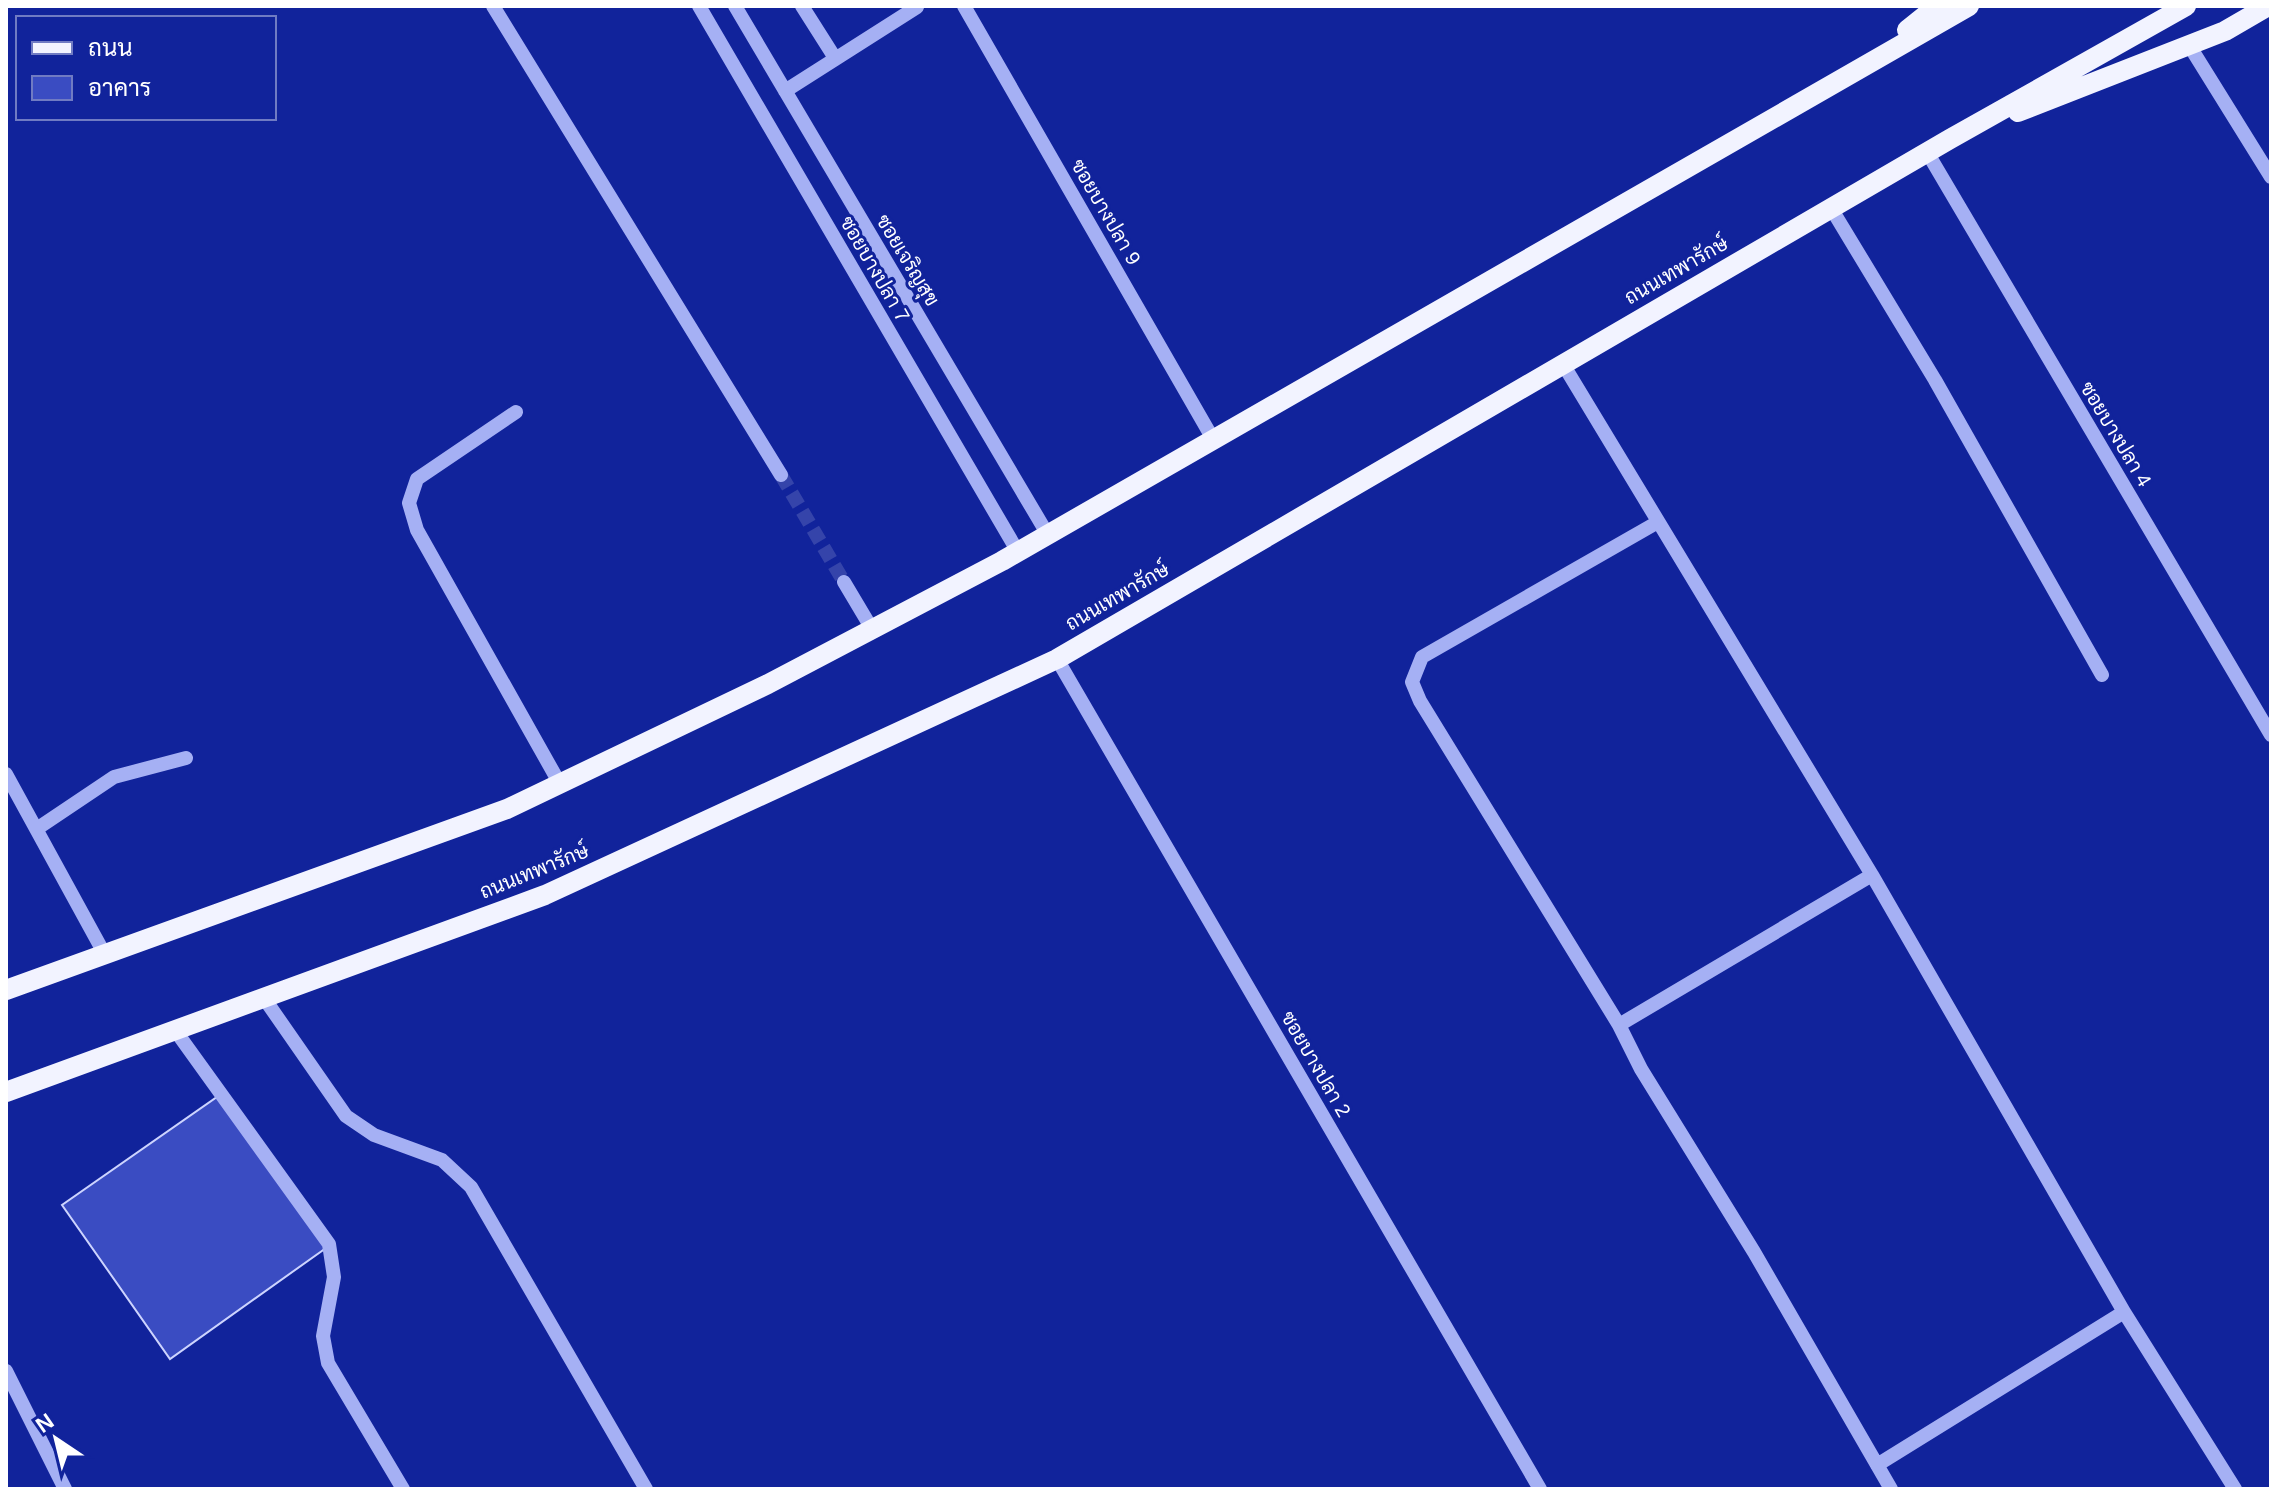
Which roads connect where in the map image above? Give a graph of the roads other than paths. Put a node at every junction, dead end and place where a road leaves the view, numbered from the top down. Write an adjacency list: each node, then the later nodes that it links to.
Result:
1 (493, 6): 22 (street)
2 (699, 6): 25 (street, ซอยบางปลา 7)
3 (735, 6): 14 (street, ซอยเจริญสุข)
4 (802, 6): 12 (street)
5 (964, 6): 21 (street, ซอยบางปลา 9)
6 (1937, 6): 13 (main road)
7 (1969, 6): 13 (main road)
8 (2186, 6): 15 (main road, ถนนเทพารักษ์)
9 (2268, 6): 11 (main road)
10 (917, 7): 12 (street)
11 (2189, 45): 15 (main road); 17 (street)
12 (835, 58): 14 (street)
13 (1860, 67): 21 (main road)
14 (785, 91): 24 (street, ซอยเจริญสุข)
15 (1950, 139): 16 (main road, ถนนเทพารักษ์)
16 (1927, 152): 18 (main road, ถนนเทพารักษ์); 30 (street, ซอยบางปลา 4)
17 (2271, 177)
18 (1831, 208): 19 (main road, ถนนเทพารักษ์); 29 (street)
19 (1563, 364): 23 (street); 28 (main road, ถนนเทพารักษ์)
20 (516, 412): 33 (street)
21 (1213, 439): 24 (main road)
22 (781, 475)
23 (1658, 522): 35 (street); 39 (street)
24 (1048, 535): 25 (main road)
25 (1018, 552): 27 (main road)
26 (844, 582): 27 (street)
27 (872, 629): 33 (main road)
28 (1057, 659): 38 (main road, ถนนเทพารักษ์); 48 (street, ซอยบางปลา 2)
29 (2102, 675)
30 (2271, 735)
31 (186, 758): 34 (street)
32 (6, 774): 34 (street)
33 (560, 784): 36 (main road)
34 (38, 828): 36 (street)
35 (1872, 875): 39 (street); 42 (street)
36 (104, 953): 37 (main road)
37 (6, 990)
38 (264, 998): 40 (main road, ถนนเทพารักษ์); 47 (street)
39 (1619, 1025): 44 (street)
40 (175, 1030): 41 (main road, ถนนเทพารักษ์); 46 (street)
41 (6, 1092)
42 (2124, 1312): 44 (street); 50 (street)
43 (6, 1371): 45 (street)
44 (1877, 1465): 49 (street)
45 (65, 1489)
46 (403, 1489)
47 (646, 1489)
48 (1540, 1489)
49 (1891, 1489)
50 (2235, 1489)

